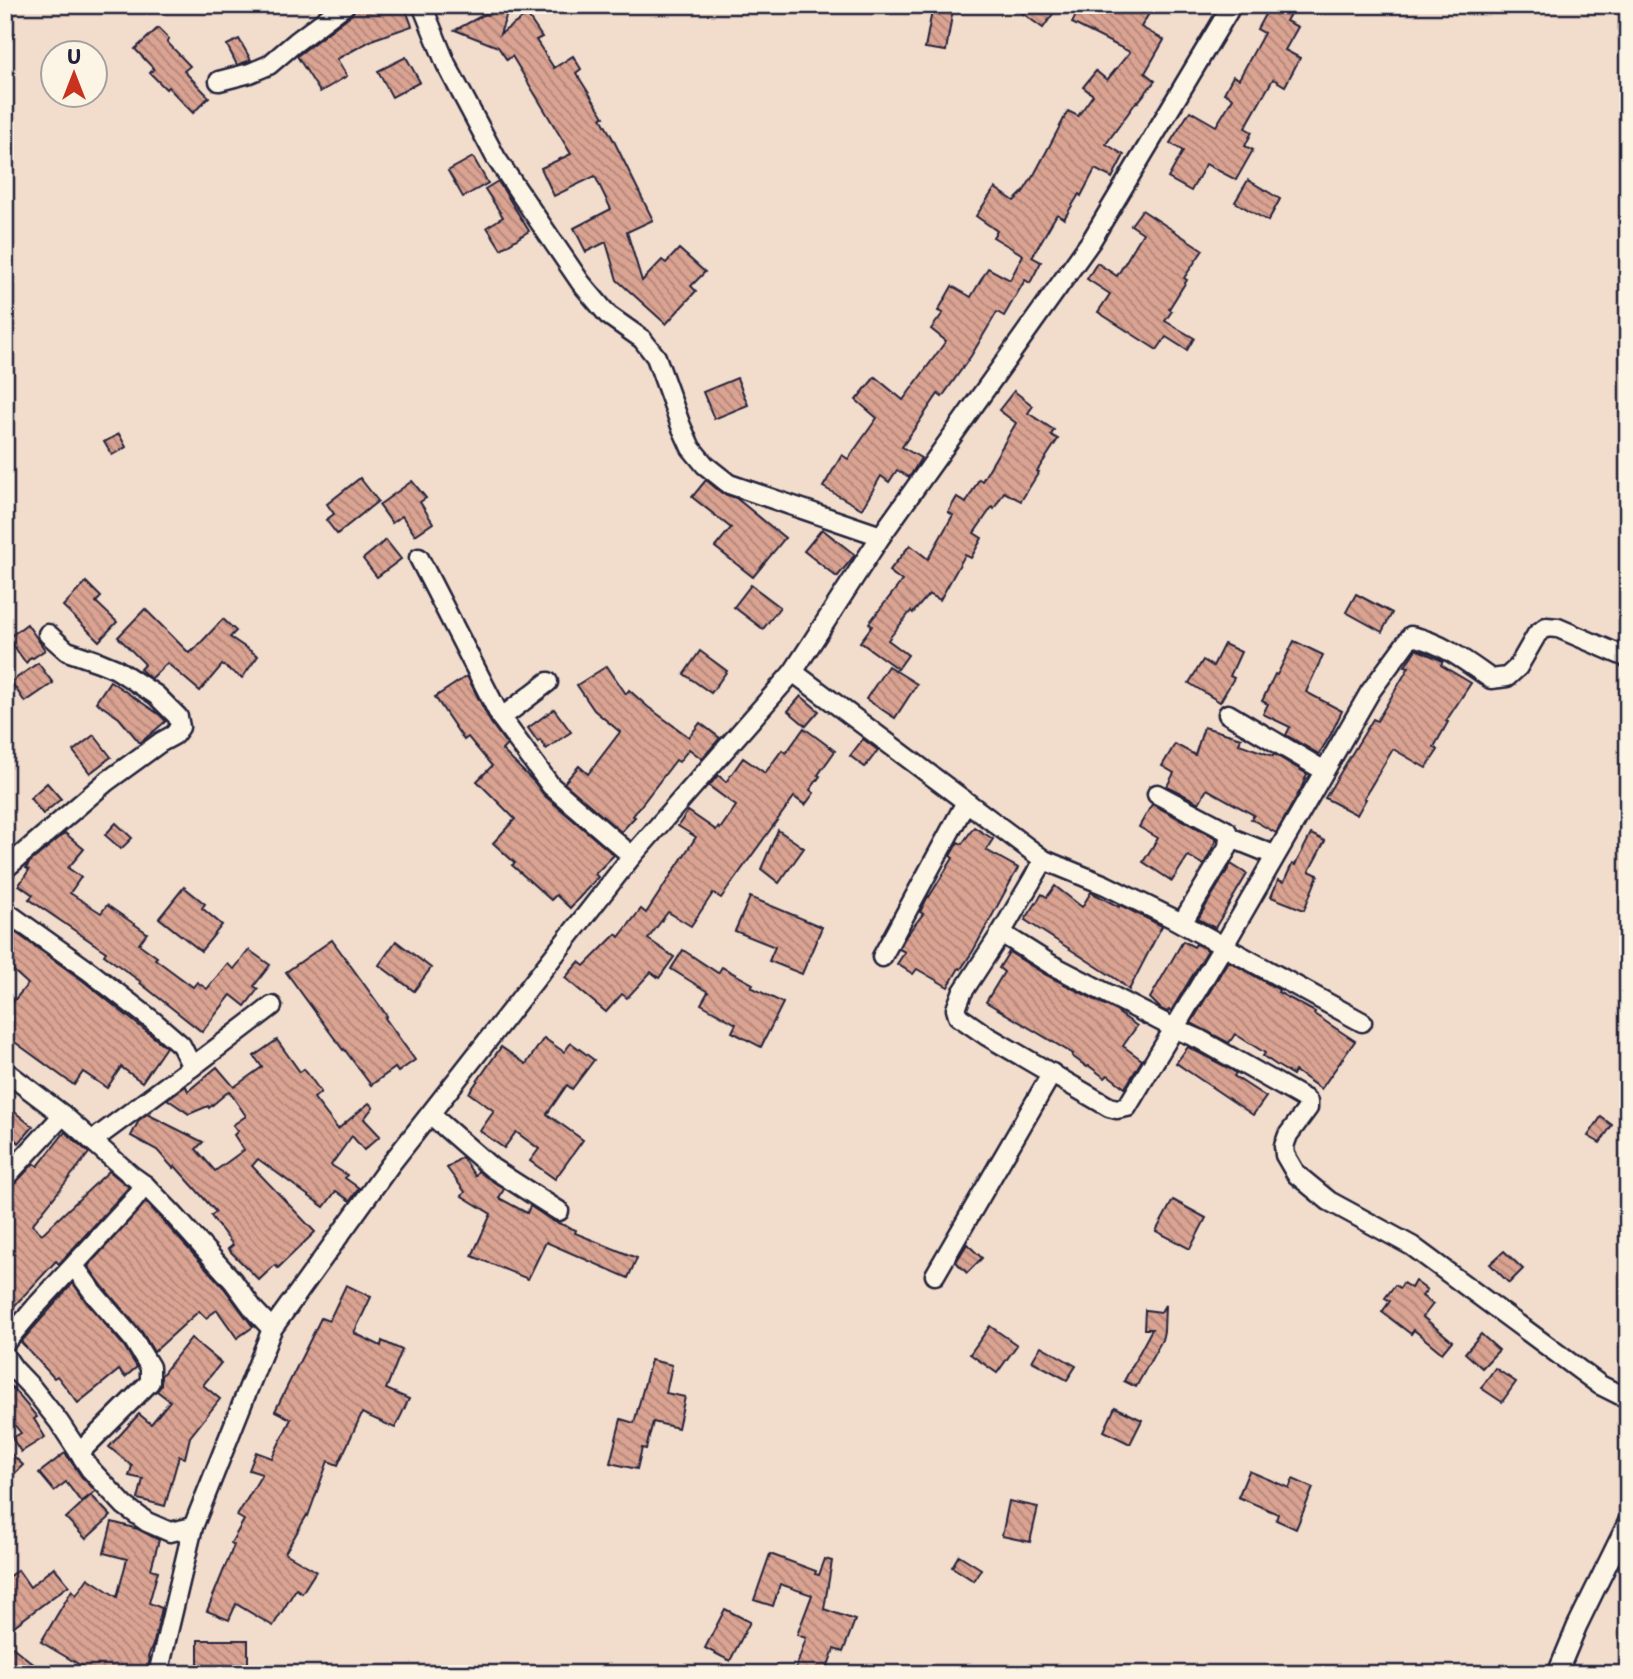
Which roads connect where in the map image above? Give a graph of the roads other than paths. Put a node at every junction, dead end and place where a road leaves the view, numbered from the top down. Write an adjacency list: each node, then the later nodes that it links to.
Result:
1 (345, 5): 4 (street)
2 (422, 5): 5 (street)
3 (1231, 5): 5 (street)
4 (219, 81)
5 (881, 536): 9 (street)
6 (419, 558): 12 (street)
7 (48, 634): 20 (street)
8 (1628, 658): 13 (street)
9 (793, 672): 15 (street); 18 (street)
10 (548, 682): 12 (street)
11 (1228, 714): 13 (street)
12 (501, 718): 18 (street)
13 (1323, 771): 17 (street)
14 (1157, 794): 16 (street)
15 (966, 802): 19 (street); 25 (street)
16 (1229, 837): 17 (street); 22 (street)
17 (1274, 855): 24 (street)
18 (632, 856): 33 (street)
19 (1044, 860): 22 (street); 23 (street)
20 (5, 869)
21 (5, 911): 29 (street)
22 (1182, 923): 24 (street)
23 (1001, 933): 28 (street); 31 (street)
24 (1223, 947): 27 (street); 28 (street)
25 (882, 957)
26 (272, 1006): 29 (street)
27 (1362, 1022)
28 (1174, 1028): 31 (street); 43 (street)
29 (192, 1067): 34 (street)
30 (5, 1071): 32 (street)
31 (1052, 1073): 39 (street)
32 (63, 1115): 34 (street); 35 (street)
33 (430, 1115): 37 (street); 40 (street)
34 (92, 1141): 36 (street)
35 (5, 1178)
36 (145, 1185): 38 (street); 40 (street)
37 (559, 1211)
38 (74, 1266): 41 (street); 44 (street)
39 (935, 1275)
40 (272, 1329): 46 (street)
41 (5, 1343)
42 (5, 1356): 44 (street)
43 (1628, 1399)
44 (79, 1453): 46 (street)
45 (1628, 1522): 48 (street)
46 (193, 1527): 47 (street)
47 (158, 1674)
48 (1557, 1674)

